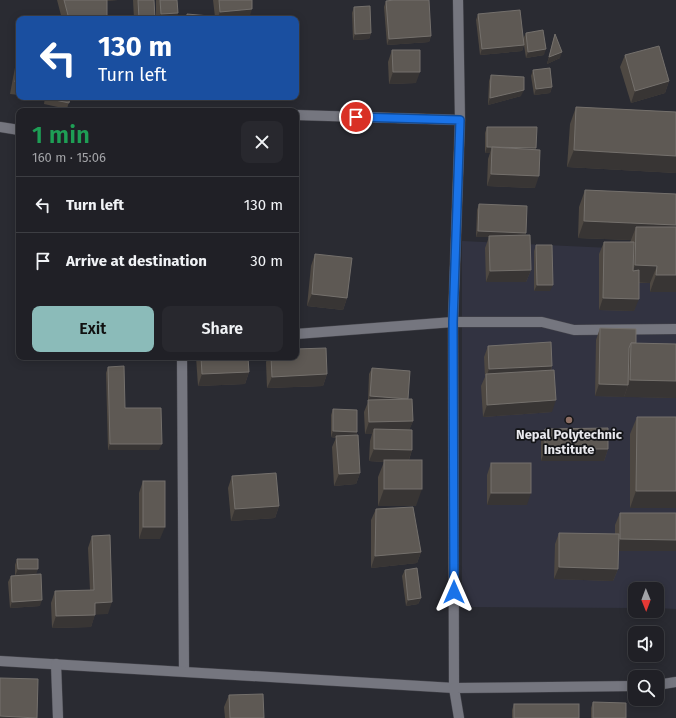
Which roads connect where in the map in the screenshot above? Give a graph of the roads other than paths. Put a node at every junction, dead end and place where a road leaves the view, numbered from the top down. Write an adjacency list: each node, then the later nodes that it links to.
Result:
1 (458, 0): 3 (street)
2 (299, 115): 3 (street)
3 (460, 120): 6 (street)
4 (0, 127): 5 (street)
5 (16, 130)
6 (453, 322): 7 (street); 8 (street); 16 (street)
7 (676, 329)
8 (299, 334)
9 (182, 360): 12 (street)
10 (0, 661): 11 (street)
11 (56, 664): 12 (street); 17 (street)
12 (184, 671): 16 (street)
13 (676, 682): 14 (street)
14 (664, 684)
15 (628, 686): 16 (street)
16 (454, 688): 18 (street)
17 (58, 718)
18 (459, 718)

